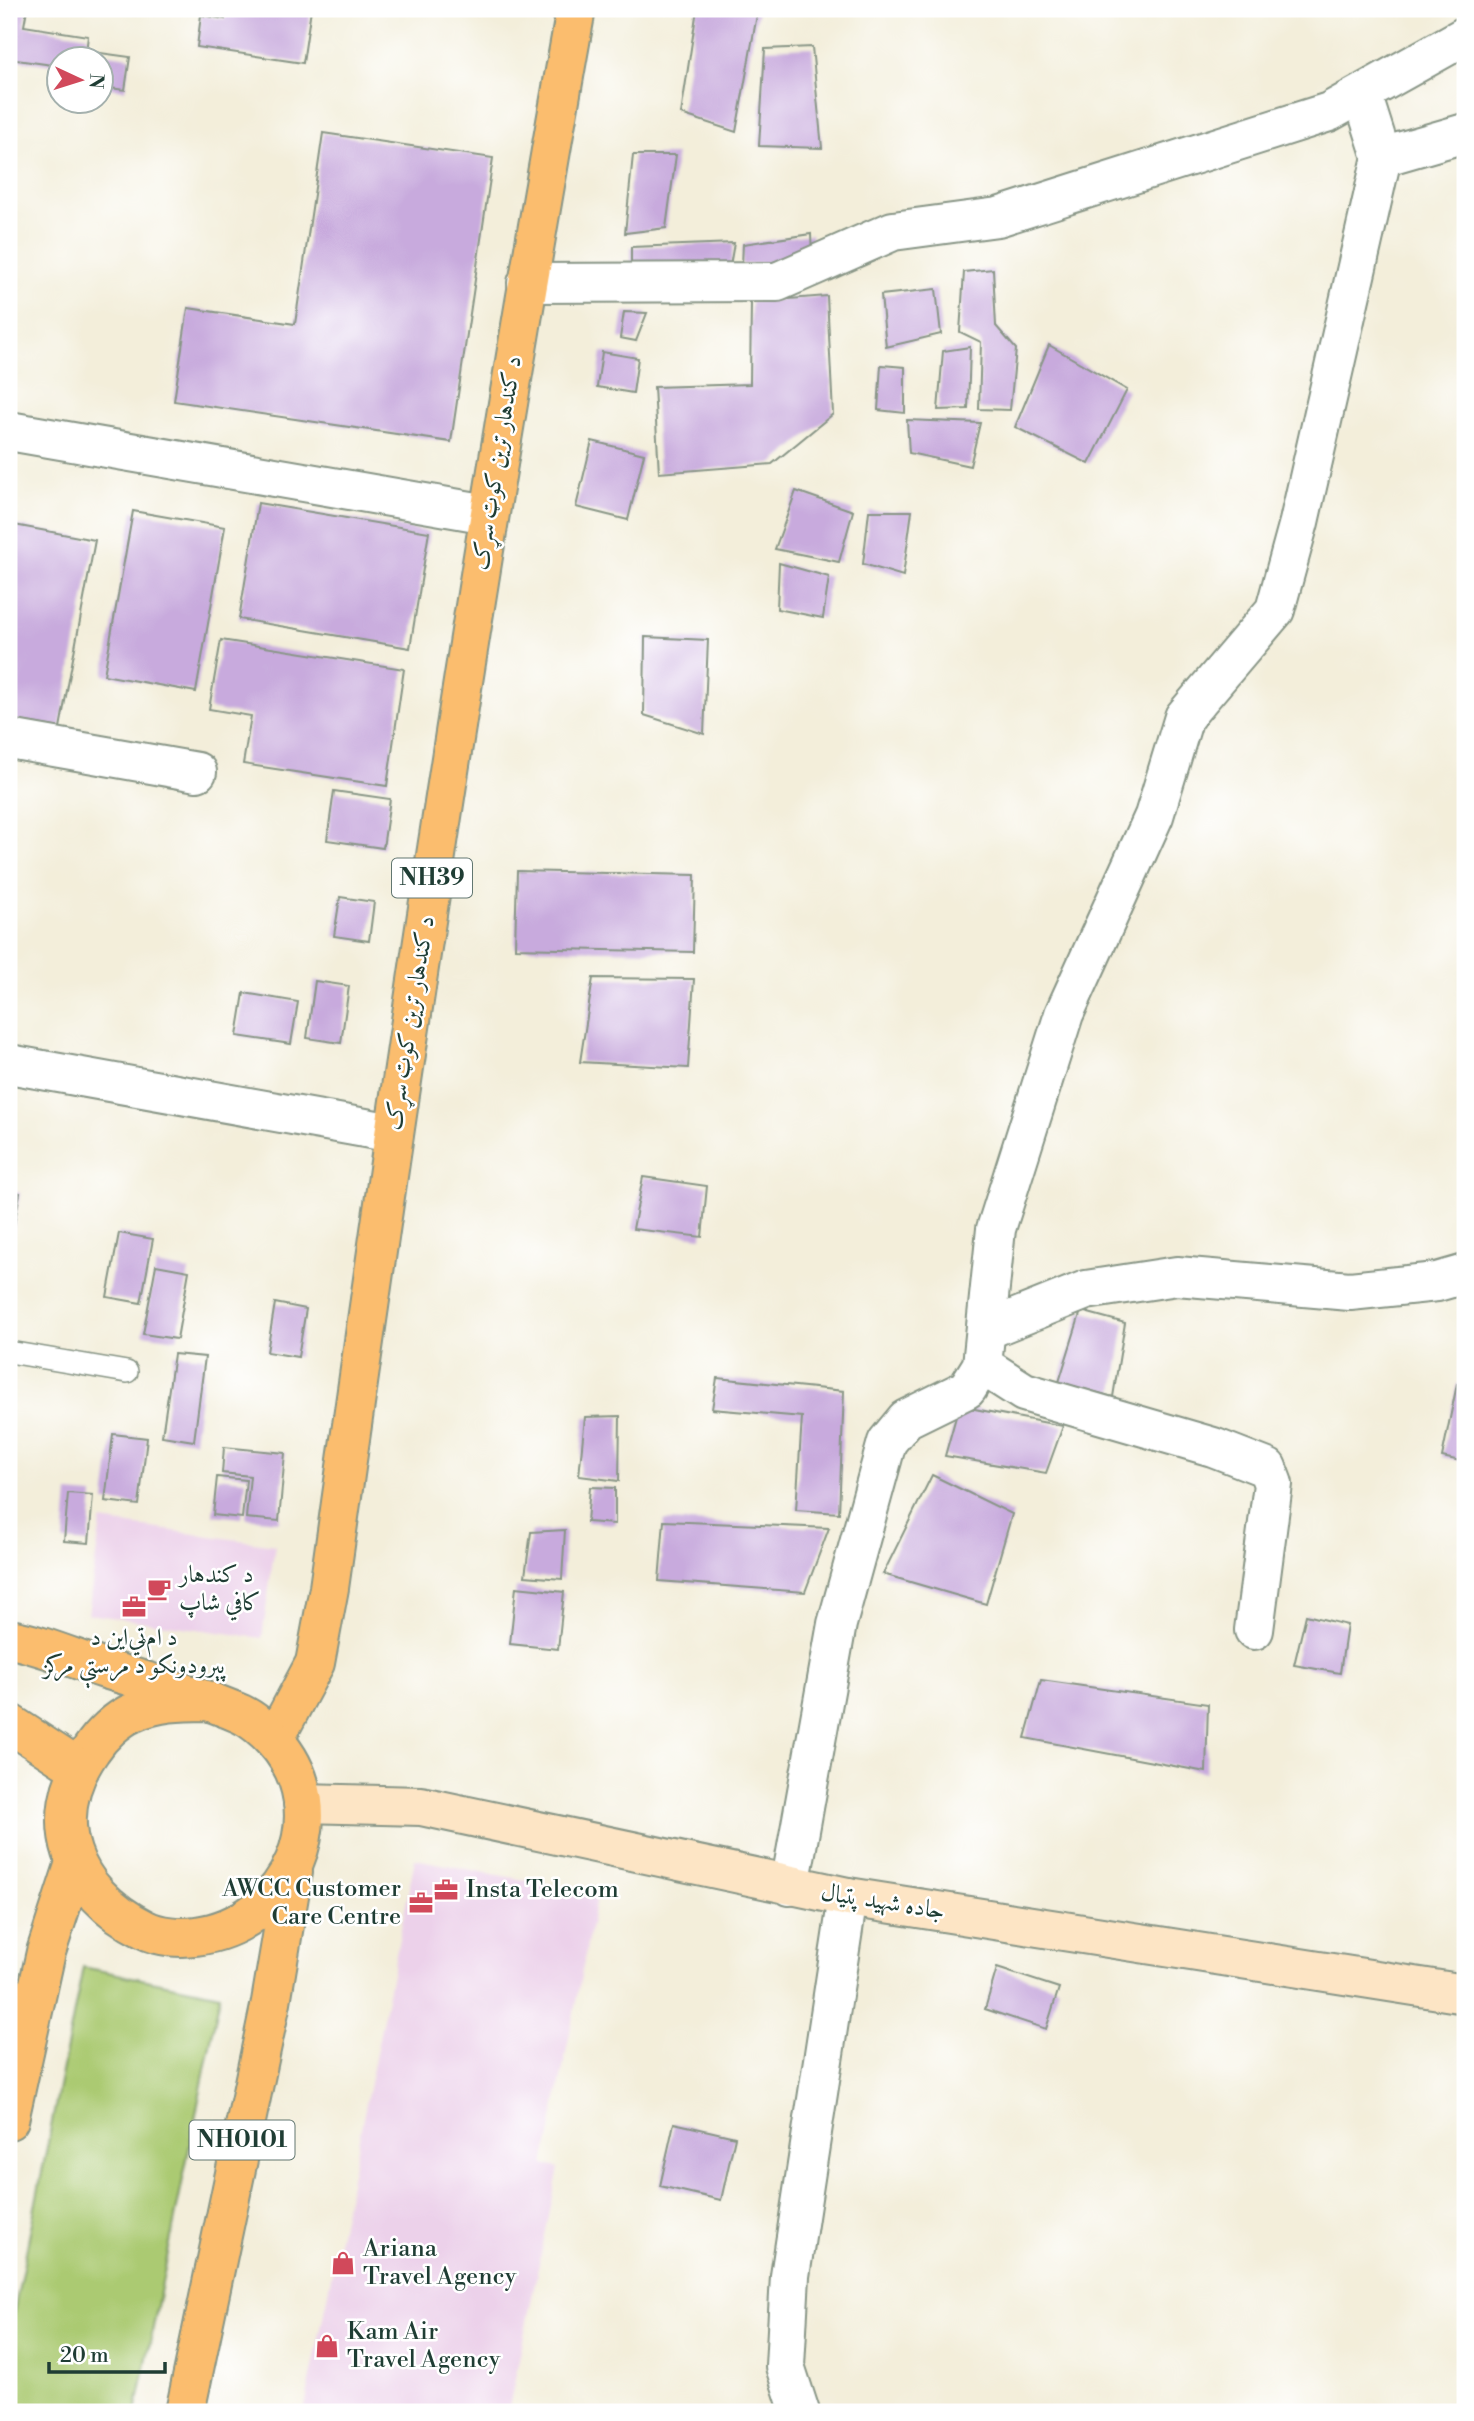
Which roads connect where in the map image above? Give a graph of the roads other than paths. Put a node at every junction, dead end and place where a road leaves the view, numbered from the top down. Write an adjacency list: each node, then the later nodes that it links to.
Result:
1 (576, 9): 6 (main road, د کندهار ترين کوټ سړک / NH39)
2 (1465, 36): 3 (street)
3 (1362, 94): 5 (street); 6 (street)
4 (1465, 133): 5 (street)
5 (1382, 157): 14 (street)
6 (527, 283): 8 (main road, د کندهار ترين کوټ سړک / NH39)
7 (9, 431): 8 (street)
8 (488, 514): 12 (main road, د کندهار ترين کوټ سړک / NH39)
9 (9, 739): 10 (street)
10 (197, 772)
11 (9, 1064): 12 (street)
12 (393, 1133): 21 (main road, د کندهار ترين کوټ سړک / NH39)
13 (1465, 1274): 14 (street)
14 (984, 1348): 17 (street); 26 (street)
15 (9, 1352): 16 (lane)
16 (127, 1372)
17 (1254, 1630)
18 (9, 1639): 19 (main road, NH0101)
19 (206, 1701): 21 (main road, NH0101); 22 (main road)
20 (9, 1723): 22 (main road)
21 (274, 1740): 23 (main road, NH0101)
22 (78, 1768): 24 (main road)
23 (303, 1803): 25 (main road, NH0101); 26 (street, جاده شهید پتیال)
24 (75, 1863): 25 (main road); 29 (main road)
25 (294, 1867): 30 (main road, NH0101)
26 (790, 1886): 27 (street, جاده شهید پتیال)
27 (848, 1897): 28 (street, جاده شهید پتیال); 31 (street)
28 (1465, 1994)
29 (10, 2109)
30 (185, 2412)
31 (800, 2412)

